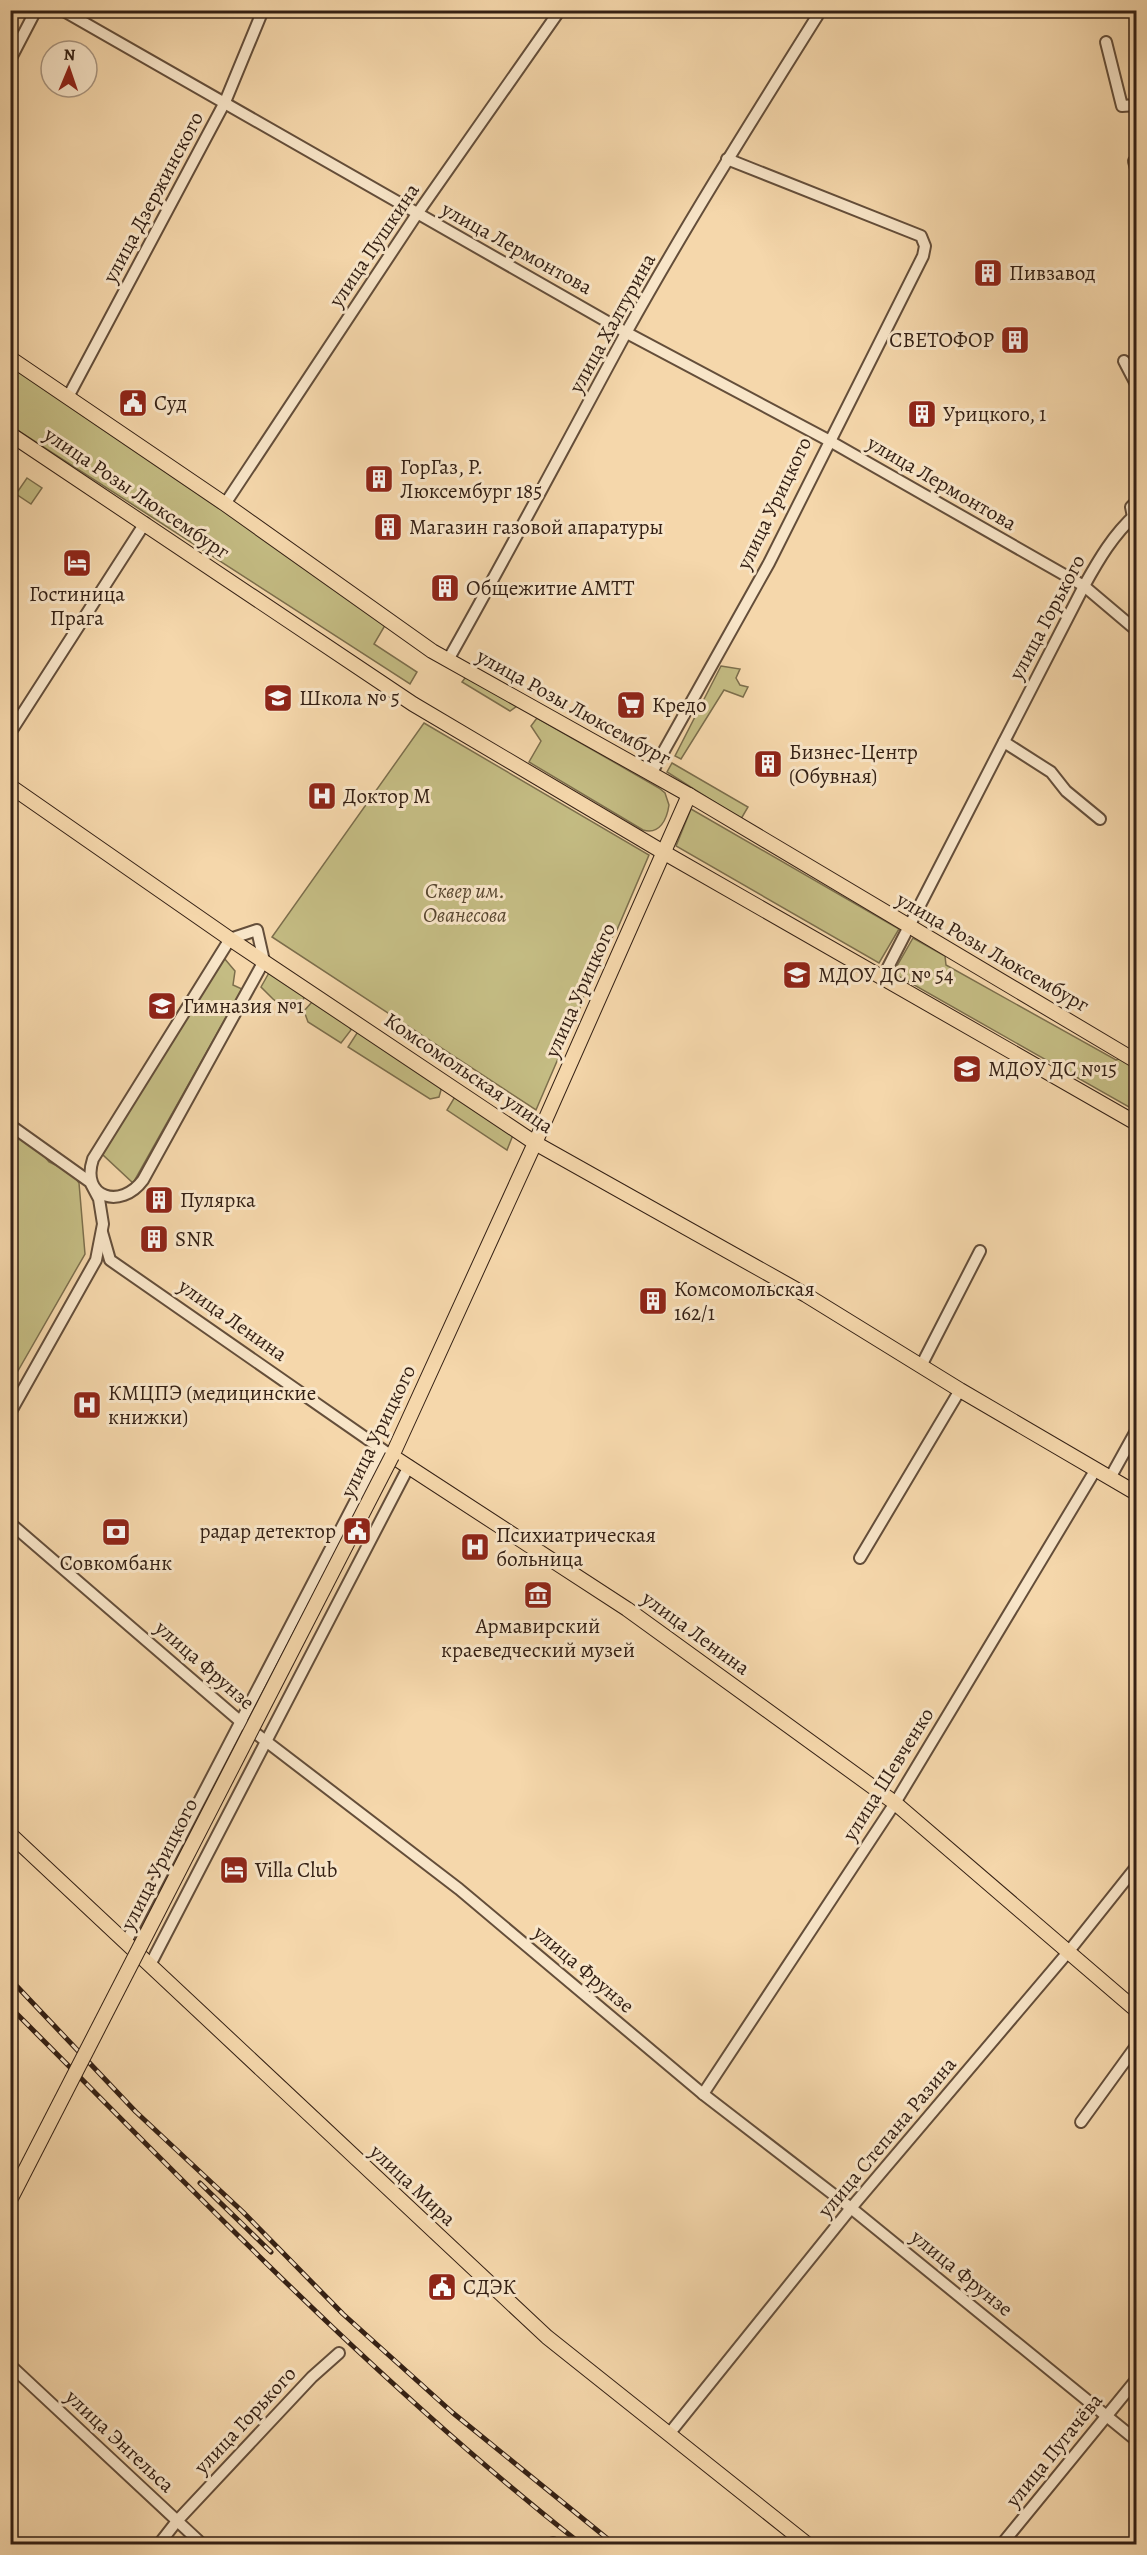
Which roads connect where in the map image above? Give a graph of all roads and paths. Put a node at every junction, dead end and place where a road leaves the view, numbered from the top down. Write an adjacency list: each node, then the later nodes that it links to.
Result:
1 (36, 10): 7 (street)
2 (62, 10): 8 (street, улица Лермонтова)
3 (263, 10): 8 (street, улица Дзержинского)
4 (560, 10): 11 (street, улица Пушкина)
5 (821, 10): 10 (street, улица Халтурина)
6 (1106, 42): 9 (street)
7 (10, 60)
8 (225, 102): 11 (street, улица Лермонтова); 16 (street, улица Дзержинского)
9 (1137, 105)
10 (727, 159): 12 (street, улица Халтурина); 18 (street, улица Урицкого)
11 (417, 214): 12 (street, улица Лермонтова); 20 (street, улица Пушкина)
12 (627, 333): 18 (street, улица Лермонтова); 25 (street, улица Халтурина)
13 (10, 358): 16 (main road, улица Розы Люксембург)
14 (1124, 362): 15 (street)
15 (1137, 384)
16 (68, 397): 20 (main road, улица Розы Люксембург)
17 (10, 434): 22 (main road, улица Розы Люксембург)
18 (828, 440): 23 (street, улица Лермонтова); 28 (street, улица Урицкого)
19 (1137, 502): 21 (street, улица Горького)
20 (225, 504): 25 (main road, улица Розы Люксембург)
21 (1135, 516): 23 (street, улица Горького)
22 (145, 523): 26 (street); 32 (main road, улица Розы Люксембург)
23 (1084, 586): 24 (street, улица Лермонтова); 27 (street, улица Горького)
24 (1137, 630)
25 (448, 660): 28 (main road, улица Розы Люксембург)
26 (10, 733)
27 (1004, 742): 31 (street); 33 (street, улица Горького)
28 (651, 774): 30 (main road, улица Розы Люксембург)
29 (10, 786): 34 (main road, Комсомольская улица)
30 (689, 795): 32 (main road, улица Урицкого); 33 (main road, улица Розы Люксембург)
31 (1100, 819)
32 (663, 852): 36 (main road, улица Розы Люксембург); 40 (main road, улица Урицкого)
33 (910, 928): 36 (street, улица Горького); 37 (main road, улица Розы Люксембург)
34 (231, 939): 35 (main road, Комсомольская улица); 35 (street); 41 (street)
35 (264, 961): 40 (main road, Комсомольская улица); 41 (street)
36 (883, 977): 38 (main road, улица Розы Люксембург)
37 (1137, 1061)
38 (1137, 1123)
39 (10, 1125): 41 (street)
40 (535, 1143): 44 (main road, Комсомольская улица); 48 (main road, улица Урицкого)
41 (95, 1188): 42 (street)
42 (102, 1232): 46 (street); 48 (street, улица Ленина)
43 (980, 1251): 44 (street)
44 (921, 1366): 45 (main road, Комсомольская улица)
45 (960, 1390): 50 (main road, Комсомольская улица); 54 (street)
46 (10, 1413)
47 (1137, 1431): 51 (street)
48 (387, 1453): 49 (main road, улица Ленина); 55 (street, улица Урицкого); 67 (main road, улица Урицкого, bridge)
49 (409, 1466): 56 (street, улица Урицкого); 57 (main road, улица Ленина)
50 (1096, 1469): 51 (main road, Комсомольская улица); 57 (street, улица Шевченко)
51 (1110, 1478): 52 (main road, Комсомольская улица)
52 (1137, 1493)
53 (10, 1523): 55 (street, улица Фрунзе)
54 (860, 1558)
55 (241, 1722): 56 (street, улица Фрунзе); 60 (street, улица Урицкого)
56 (266, 1741): 62 (street, улица Урицкого); 65 (street, улица Фрунзе)
57 (895, 1803): 61 (main road, улица Ленина); 65 (street, улица Шевченко)
58 (10, 1834): 60 (main road, улица Мира)
59 (1137, 1867): 61 (street, улица Степана Разина)
60 (126, 1942): 62 (main road, улица Мира)
61 (1069, 1952): 63 (main road, улица Ленина); 68 (street, улица Степана Разина)
62 (150, 1965): 73 (main road, улица Мира)
63 (1137, 2010)
64 (1137, 2046): 66 (street)
65 (704, 2094): 68 (street, улица Фрунзе)
66 (1081, 2122)
67 (10, 2200)
68 (852, 2208): 72 (street, улица Фрунзе); 73 (street, улица Степана Разина)
69 (339, 2353): 75 (street, улица Горького)
70 (10, 2365): 75 (street, улица Энгельса)
71 (1137, 2380): 72 (street, улица Пугачёва)
72 (1107, 2416): 74 (street, улица Фрунзе); 79 (street, улица Пугачёва)
73 (669, 2434): 78 (main road, улица Мира)
74 (1137, 2440)
75 (177, 2521): 76 (street, улица Горького); 77 (street, улица Энгельса)
76 (159, 2544)
77 (202, 2544)
78 (807, 2544)
79 (1002, 2544)

